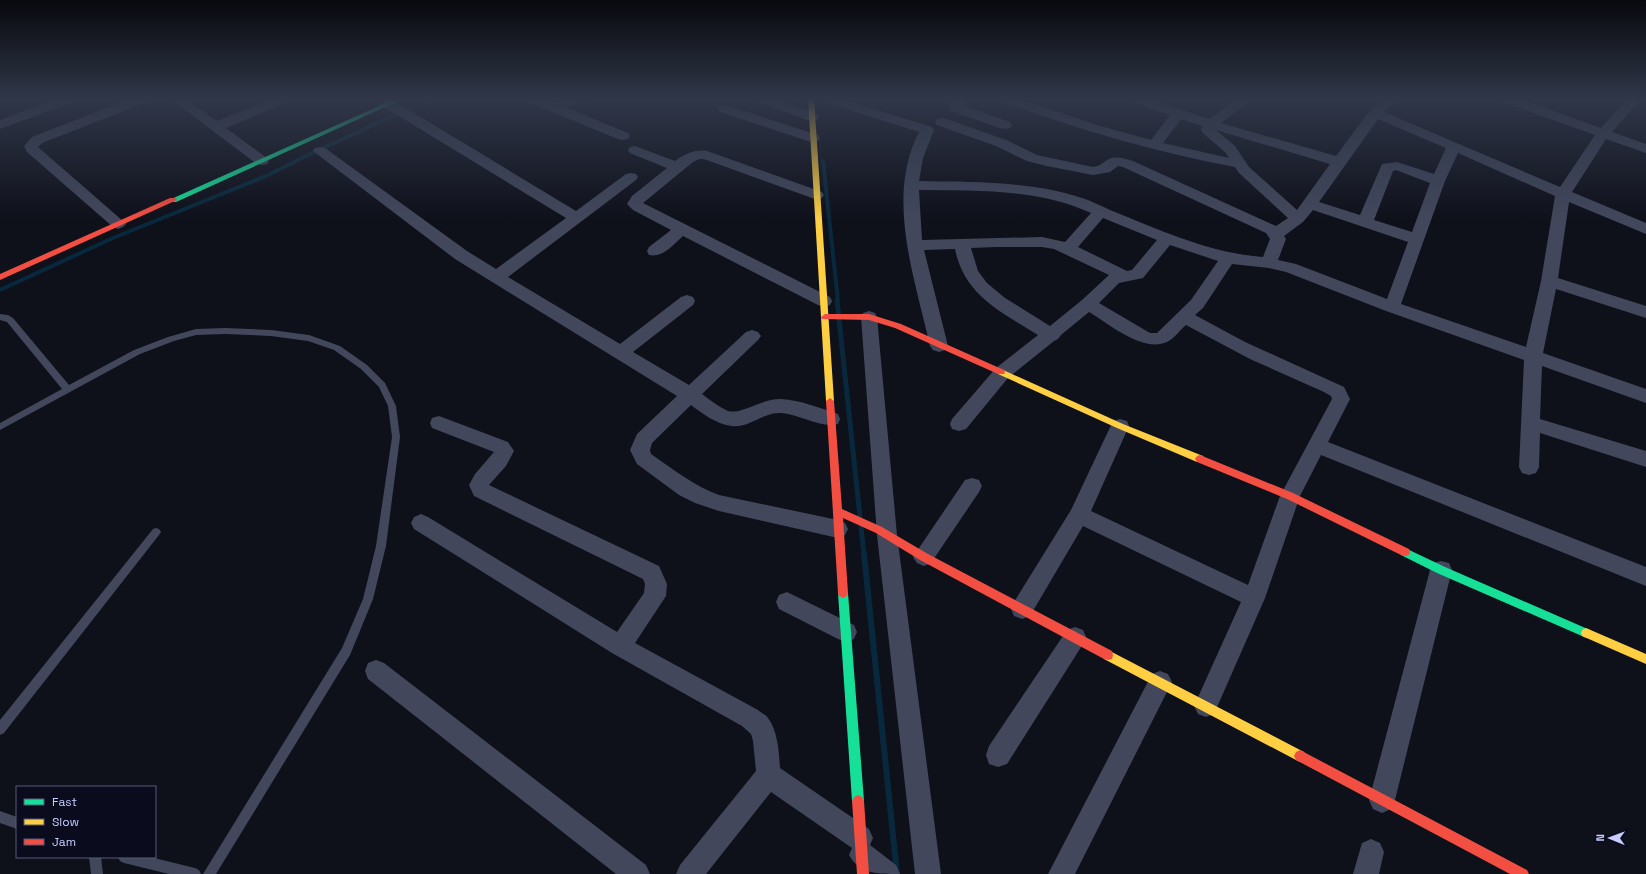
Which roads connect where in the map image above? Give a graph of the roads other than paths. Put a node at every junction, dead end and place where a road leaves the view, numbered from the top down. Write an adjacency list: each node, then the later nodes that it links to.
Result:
1 (813, 138): 29 (street)
2 (38, 139): 35 (street)
3 (232, 139): 21 (street)
4 (317, 139): 21 (street)
5 (450, 139): 32 (street)
6 (921, 139): 27 (street)
7 (989, 139): 38 (street)
8 (1130, 139): 16 (street)
9 (1159, 139): 16 (street)
10 (1217, 139): 23 (street)
11 (1260, 139): 22 (street)
12 (1356, 139): 22 (street)
13 (1437, 139): 17 (street)
14 (1600, 139): 28 (street)
15 (1617, 139): 18 (street)
16 (1154, 146): 23 (street)
17 (1454, 146): 26 (street); 28 (street)
18 (1646, 149)
19 (635, 150): 24 (street)
20 (320, 151): 48 (street)
21 (262, 161): 35 (street)
22 (1338, 162): 30 (street)
23 (1240, 164): 33 (street)
24 (677, 167): 29 (street); 37 (street)
25 (630, 177): 32 (street)
26 (1438, 180): 34 (street); 40 (street)
27 (911, 185): 31 (street); 42 (street)
28 (1563, 194): 36 (street); 50 (street)
29 (817, 195): 52 (street)
30 (1310, 204): 33 (street); 34 (street)
31 (1101, 211): 39 (street); 43 (street)
32 (577, 218): 48 (street)
33 (1298, 219): 38 (street)
34 (1365, 222): 40 (street)
35 (118, 224): 47 (street)
36 (1646, 229)
37 (681, 230): 44 (street); 52 (street)
38 (1276, 234): 46 (street)
39 (1167, 239): 45 (street); 49 (street)
40 (1416, 239): 54 (street)
41 (962, 244): 42 (street); 43 (street); 60 (street)
42 (915, 245): 62 (street)
43 (1068, 248): 49 (street)
44 (655, 251)
45 (1228, 258): 46 (street); 59 (street)
46 (1269, 263): 54 (street)
47 (0, 277)
48 (497, 277): 63 (street)
49 (1126, 277): 53 (street)
50 (1549, 281): 55 (street); 64 (street)
51 (687, 301): 63 (street)
52 (824, 301): 57 (street)
53 (1088, 304): 59 (street); 60 (street)
54 (1392, 307): 64 (street)
55 (1646, 312)
56 (0, 317): 66 (lane)
57 (825, 317): 58 (street); 69 (street)
58 (861, 317): 62 (street); 85 (street)
59 (1186, 317): 75 (street)
60 (1052, 335): 65 (street)
61 (752, 336): 67 (street)
62 (940, 346): 65 (street)
63 (621, 352): 67 (street)
64 (1532, 356): 68 (street); 71 (street)
65 (1002, 373): 72 (street); 73 (street)
66 (68, 390): 74 (lane); 110 (lane)
67 (690, 395): 69 (street); 83 (street)
68 (1646, 396)
69 (831, 419): 80 (street)
70 (439, 423): 94 (street)
71 (1530, 423): 76 (street); 77 (street)
72 (959, 424)
73 (1120, 426): 79 (street); 81 (street)
74 (0, 427)
75 (1316, 445): 79 (street); 88 (street)
76 (1646, 459)
77 (1529, 466)
78 (972, 486): 86 (street)
79 (1290, 496): 87 (street); 89 (street)
80 (837, 511): 83 (street); 85 (street)
81 (1079, 515): 89 (street); 91 (street)
82 (421, 523): 94 (street)
83 (838, 529): 92 (street)
84 (156, 532): 99 (lane)
85 (883, 533): 86 (street); 114 (street)
86 (924, 557): 91 (street)
87 (1441, 570): 95 (street); 102 (street)
88 (1646, 578)
89 (1254, 598): 98 (street)
90 (787, 602): 92 (street)
91 (1022, 609): 93 (street)
92 (846, 632): 105 (street)
93 (1075, 637): 97 (street); 100 (street)
94 (620, 646): 101 (street)
95 (1646, 659)
96 (376, 671): 111 (street)
97 (1160, 682): 98 (street); 115 (street)
98 (1206, 706): 102 (street)
99 (0, 729)
100 (998, 755)
101 (769, 775): 105 (street); 112 (street)
102 (1382, 800): 116 (street)
103 (0, 817): 104 (lane)
104 (16, 823)
105 (862, 856): 113 (street)
106 (95, 858): 108 (lane)
107 (128, 858): 109 (lane)
108 (97, 874)
109 (195, 874)
110 (209, 874)
111 (637, 874)
112 (689, 874)
113 (887, 874)
114 (928, 874)
115 (1061, 874)
116 (1523, 874)

